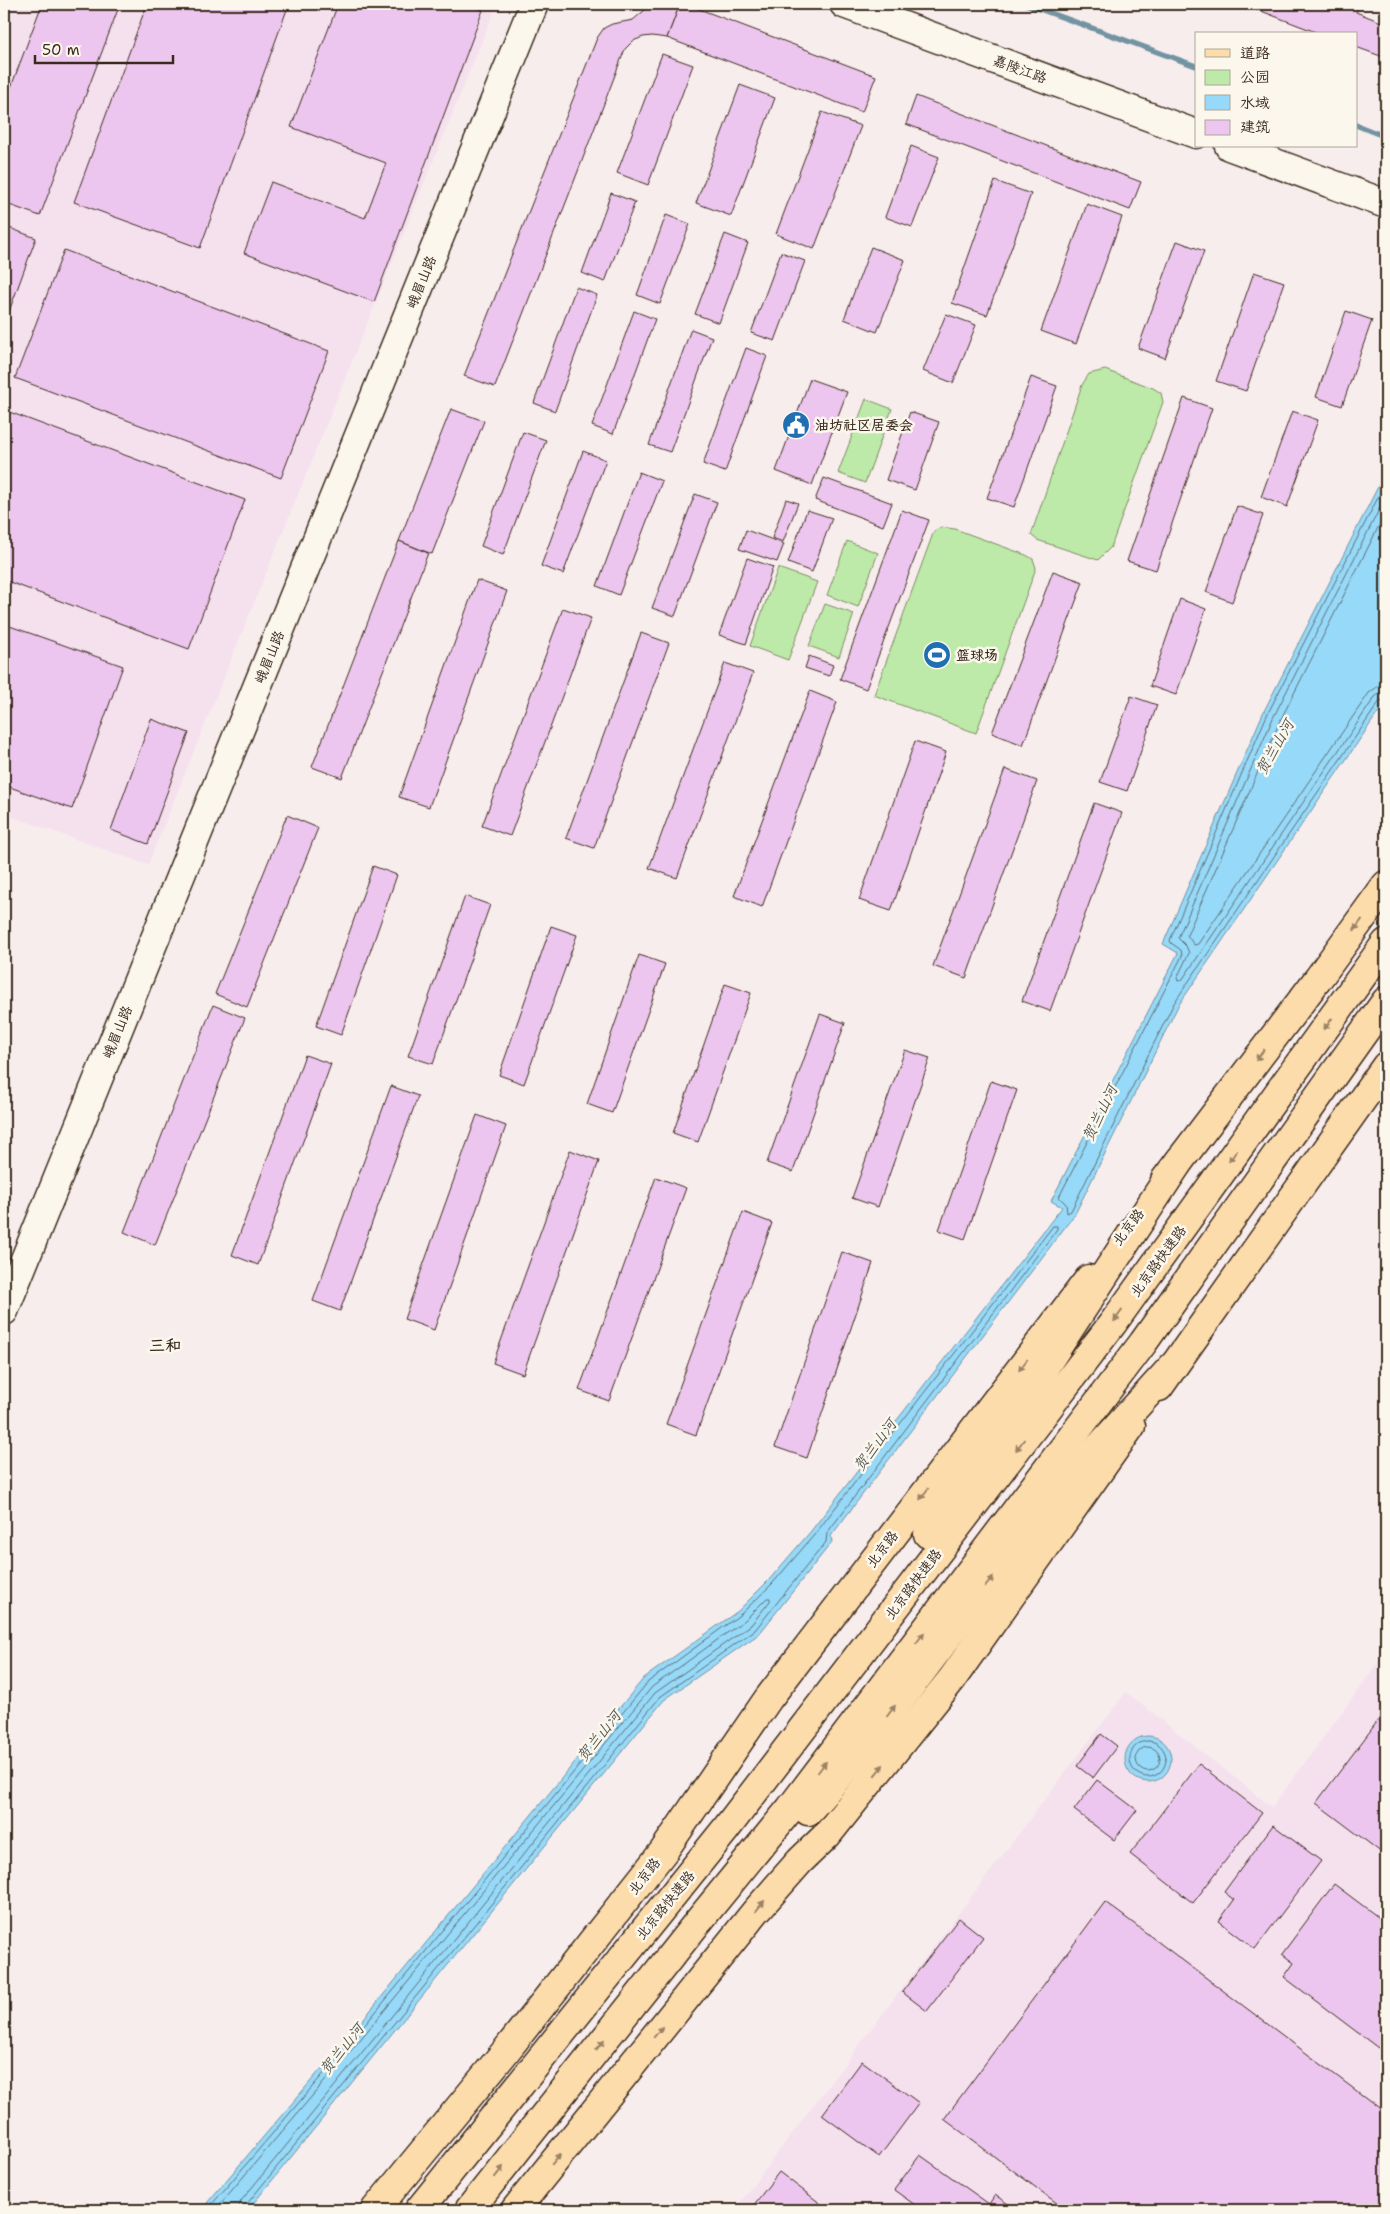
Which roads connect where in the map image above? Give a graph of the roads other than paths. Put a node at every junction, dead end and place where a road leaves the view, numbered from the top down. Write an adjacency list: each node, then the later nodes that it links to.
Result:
1 (534, 4): 11 (street, 峨眉山路)
2 (844, 4): 3 (street, 嘉陵江路)
3 (1195, 134)
4 (1234, 148): 5 (street)
5 (1386, 204)
6 (1386, 885): 10 (main road, 北京路, one-way to 10)
7 (1386, 943): 13 (main road, 北京路快速路, one-way to 13)
8 (1385, 1002): 14 (main road, one-way to 8)
9 (1386, 1066): 12 (main road)
10 (1180, 1160): 13 (main road); 15 (main road, 北京路, one-way to 15)
11 (4, 1310)
12 (1173, 1366): 14 (main road, one-way to 12); 18 (main road, one-way to 12)
13 (725, 1830): 16 (main road, 北京路快速路)
14 (693, 1928): 17 (main road, one-way to 14)
15 (376, 2210)
16 (420, 2210)
17 (469, 2210)
18 (515, 2210)

